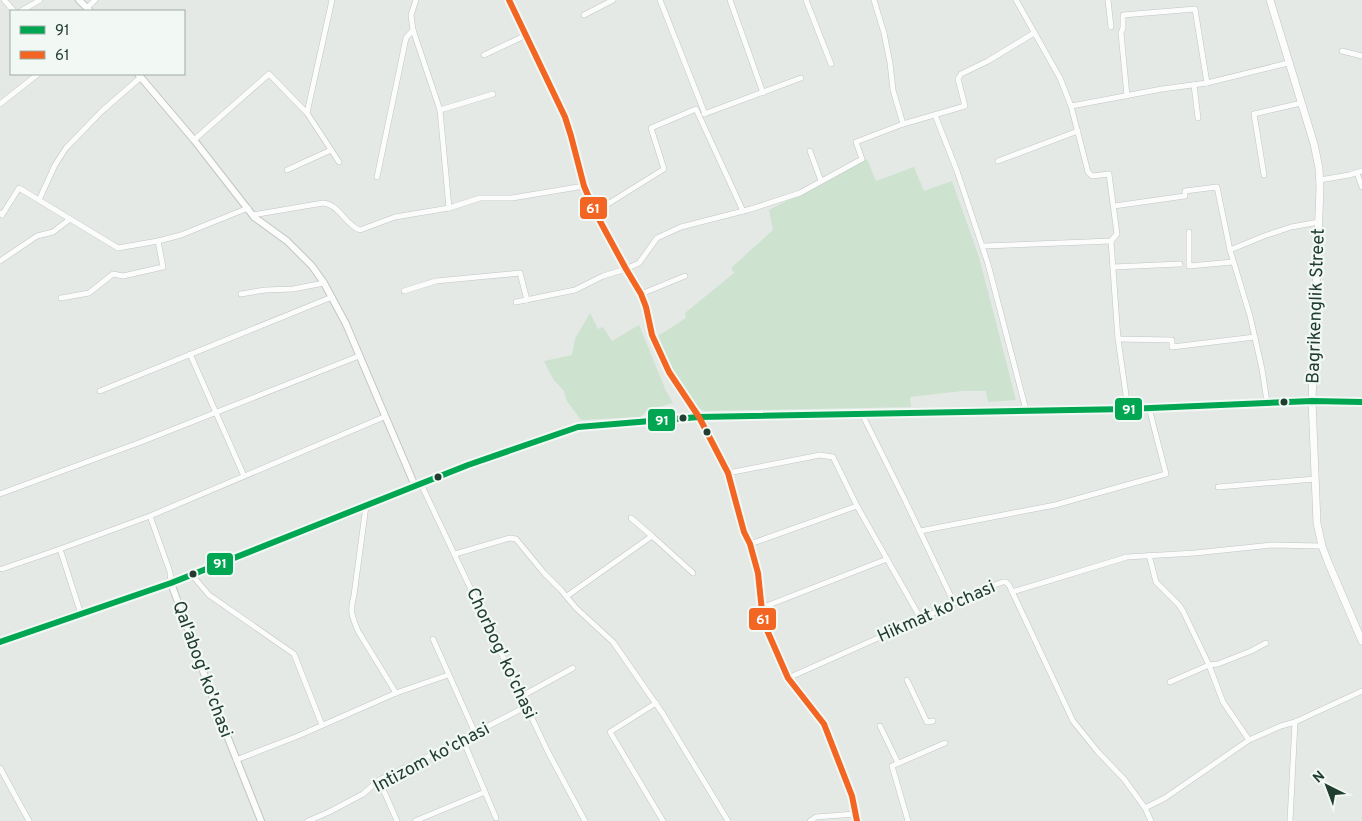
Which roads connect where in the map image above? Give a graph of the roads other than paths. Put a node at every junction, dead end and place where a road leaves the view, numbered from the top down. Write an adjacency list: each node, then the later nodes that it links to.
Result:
1 (4, 0): 16 (street)
2 (40, 0): 17 (street)
3 (79, 0): 18 (street)
4 (95, 0): 18 (street)
5 (332, 0): 41 (street)
6 (416, 0): 21 (street)
7 (508, 0): 23 (street)
8 (613, 0): 19 (street)
9 (660, 0): 42 (street)
10 (730, 0): 34 (street)
11 (806, 0): 28 (street)
12 (874, 0): 46 (street)
13 (1016, 0): 22 (street)
14 (1108, 0): 20 (street)
15 (1270, 0): 27 (main road, Bagrikenglik Street)
16 (13, 10)
17 (23, 10)
18 (89, 10)
19 (584, 15)
20 (1111, 27)
21 (413, 30): 40 (street); 56 (street)
22 (1034, 33): 39 (street); 43 (street)
23 (525, 34): 25 (street); 59 (street)
24 (1342, 51): 26 (street)
25 (484, 55)
26 (1362, 56)
27 (1288, 63): 32 (street); 37 (main road, Bagrikenglik Street)
28 (831, 64)
29 (37, 75): 38 (street)
30 (139, 75): 48 (street); 61 (street)
31 (801, 78): 34 (street)
32 (1207, 84): 33 (street); 36 (street)
33 (1194, 85): 36 (street); 45 (street)
34 (763, 93): 42 (street)
35 (493, 94): 40 (street)
36 (1127, 96): 39 (street)
37 (1301, 103): 55 (street); 57 (main road, Bagrikenglik Street)
38 (0, 104)
39 (1071, 106): 47 (street)
40 (440, 110): 64 (street)
41 (307, 114): 48 (street); 49 (street)
42 (705, 114): 44 (street)
43 (935, 115): 46 (street); 74 (street)
44 (699, 116): 65 (street); 66 (street)
45 (1198, 118)
46 (903, 124): 58 (street)
47 (1078, 132): 51 (street); 62 (street)
48 (194, 140): 63 (street)
49 (331, 150): 52 (street); 53 (street)
50 (810, 150): 58 (street)
51 (998, 161)
52 (338, 162)
53 (287, 170)
54 (1359, 172): 57 (street); 60 (street)
55 (1264, 175)
56 (377, 177)
57 (1320, 180): 70 (main road, Bagrikenglik Street)
58 (821, 181): 65 (street)
59 (584, 186): 64 (street); 66 (street)
60 (1362, 187)
61 (39, 200): 67 (street); 69 (street)
62 (1114, 206): 73 (street); 75 (street)
63 (248, 208): 68 (street); 72 (street)
64 (449, 208): 68 (street)
65 (743, 211): 80 (street)
66 (595, 212): 80 (street)
67 (0, 213)
68 (252, 215): 82 (street)
69 (70, 219): 72 (street); 76 (street)
70 (1319, 222): 75 (street); 95 (main road, Bagrikenglik Street)
71 (1189, 232): 77 (street)
72 (158, 241): 87 (street)
73 (1111, 241): 74 (street); 79 (street)
74 (983, 246): 100 (street)
75 (1230, 250): 77 (street)
76 (0, 261)
77 (1234, 262): 90 (street)
78 (1180, 264): 79 (street)
79 (1113, 267): 91 (street)
80 (626, 269): 85 (street); 88 (street)
81 (685, 276): 85 (street)
82 (324, 283): 84 (street); 86 (street)
83 (404, 291): 88 (street)
84 (241, 294)
85 (641, 294): 104 (street)
86 (332, 297): 92 (street); 93 (street)
87 (61, 298)
88 (527, 300): 89 (street)
89 (516, 302)
90 (1255, 337): 91 (street); 96 (street)
91 (1118, 340): 99 (street)
92 (190, 354): 94 (street); 101 (street)
93 (359, 356): 101 (street); 103 (street)
94 (100, 391)
95 (1312, 401): 96 (main road); 97 (street); 107 (main road, Bagrikenglik Street)
96 (1267, 402): 98 (main road)
97 (1362, 402)
98 (1149, 408): 99 (main road); 115 (street)
99 (1128, 409): 100 (main road)
100 (1026, 410): 102 (main road)
101 (215, 413): 106 (street); 110 (street)
102 (862, 414): 104 (main road); 115 (street)
103 (384, 417): 106 (street); 108 (street)
104 (699, 418): 105 (street); 108 (main road)
105 (728, 473): 112 (street); 117 (street)
106 (244, 476): 113 (street)
107 (1315, 479): 109 (street); 118 (main road, Bagrikenglik Street)
108 (418, 485): 111 (main road); 120 (street, Сhorbog' ko'chasi)
109 (1218, 487)
110 (0, 494)
111 (366, 506): 125 (main road); 144 (street)
112 (858, 506): 117 (street); 122 (street)
113 (150, 516): 119 (street); 126 (street, Qal'abog' ko'chasi)
114 (632, 518): 116 (street)
115 (920, 531): 129 (street)
116 (652, 536): 124 (street); 128 (street)
117 (750, 544): 130 (street)
118 (1322, 546): 121 (street, Hikmat ko'chasi); 134 (main road, Bagrikenglik Street)
119 (60, 549): 123 (street); 131 (street)
120 (455, 554): 128 (street); 145 (street, Сhorbog' ko'chasi)
121 (1149, 555): 127 (street, Hikmat ko'chasi); 137 (street)
122 (887, 559): 130 (street); 132 (street)
123 (2, 569)
124 (693, 573)
125 (192, 575): 126 (main road); 150 (street)
126 (172, 584): 131 (main road); 156 (street, Qal'abog' ko'chasi)
127 (1012, 592): 129 (street, Hikmat ko'chasi); 161 (street)
128 (567, 596): 146 (street)
129 (954, 603): 132 (street, Hikmat ko'chasi)
130 (762, 608): 140 (street)
131 (81, 614): 135 (main road)
132 (920, 619): 140 (street, Hikmat ko'chasi)
133 (433, 639): 139 (street)
134 (1362, 641)
135 (0, 642)
136 (1266, 643): 137 (street)
137 (1210, 665): 142 (street); 154 (street)
138 (573, 668): 145 (street)
139 (448, 675): 144 (street); 152 (street)
140 (788, 678): 162 (street)
141 (907, 680): 148 (street)
142 (1170, 682)
143 (1362, 692): 149 (street)
144 (396, 693): 150 (street)
145 (522, 696): 147 (street, Сhorbog' ko'chasi)
146 (656, 703): 170 (street); 171 (street)
147 (527, 706): 152 (street, Intizom ko'chasi); 164 (street, Сhorbog' ko'chasi)
148 (933, 721)
149 (1295, 722): 154 (street); 176 (street)
150 (322, 725): 156 (street)
151 (880, 726): 157 (street)
152 (475, 733): 153 (street, Intizom ko'chasi)
153 (463, 740): 159 (street, Intizom ko'chasi); 160 (street)
154 (1249, 740): 161 (street)
155 (944, 742): 157 (street)
156 (236, 760): 166 (street, Qal'abog' ko'chasi)
157 (898, 763): 174 (street)
158 (0, 768): 165 (street)
159 (379, 780): 167 (street, Intizom ko'chasi); 168 (street)
160 (485, 792): 163 (street); 169 (street)
161 (1145, 808): 175 (street)
162 (856, 814): 172 (street); 173 (street)
163 (496, 818)
164 (583, 820)
165 (29, 821)
166 (261, 821)
167 (308, 821)
168 (397, 821)
169 (415, 821)
170 (663, 821)
171 (728, 821)
172 (810, 821)
173 (857, 821)
174 (908, 821)
175 (1151, 821)
176 (1290, 821)

